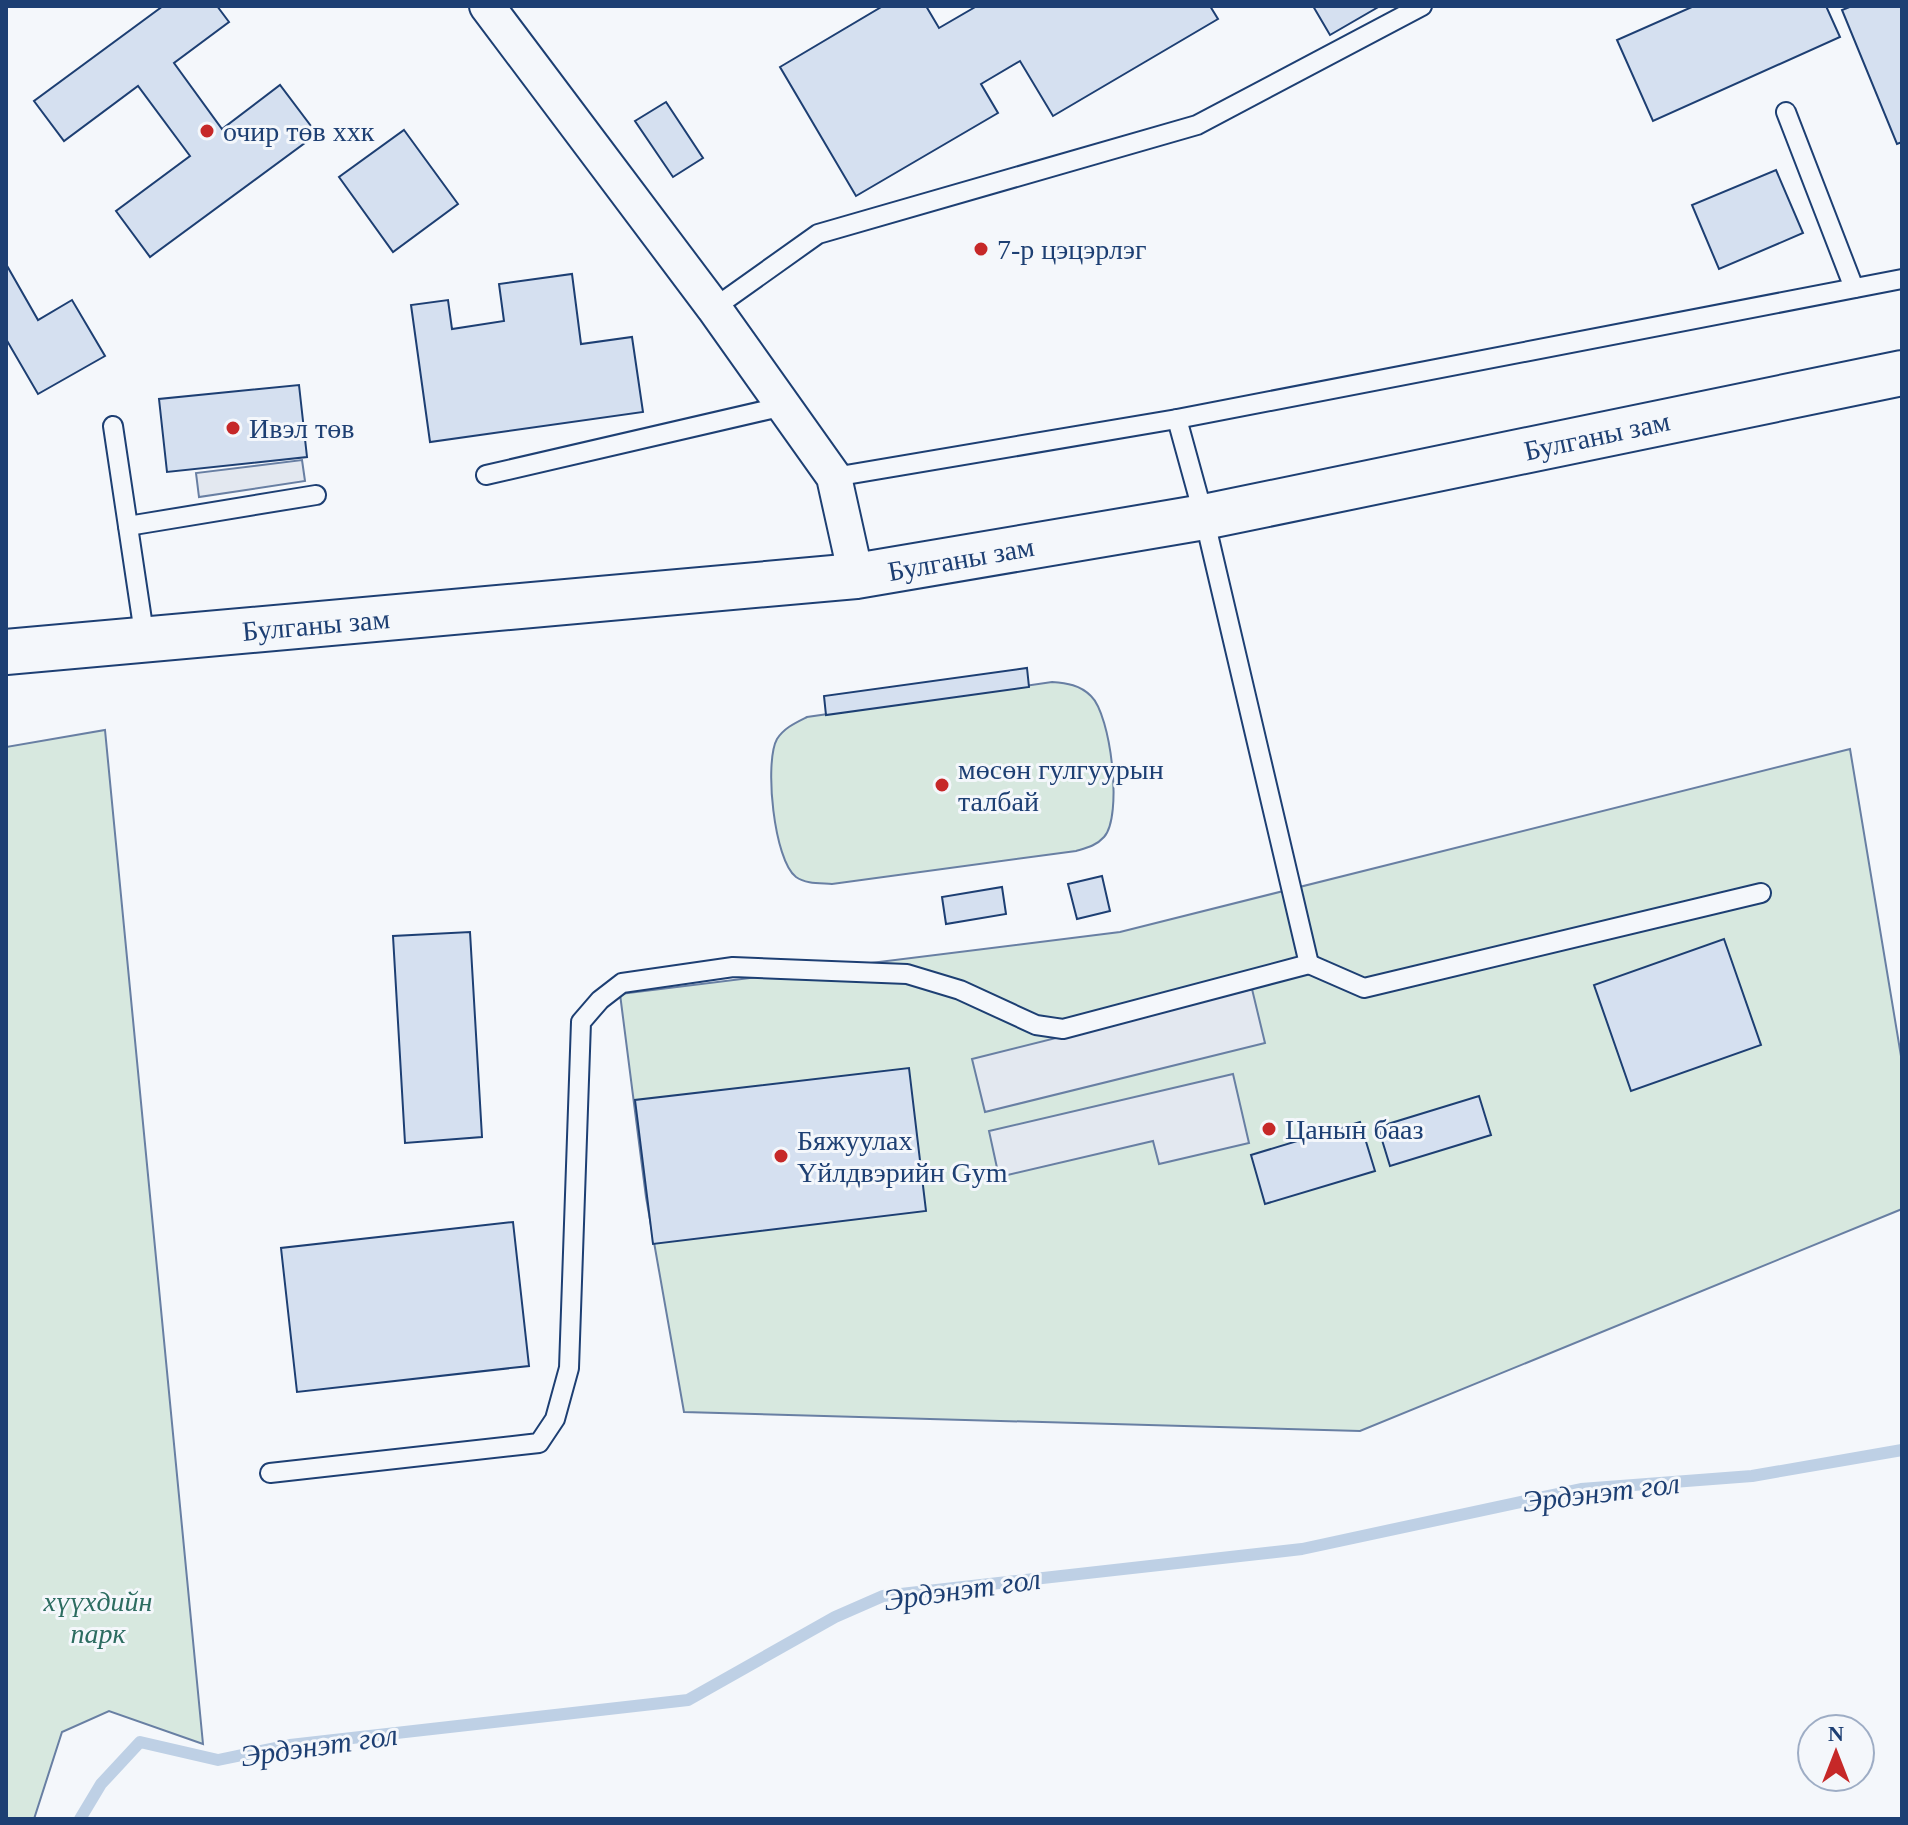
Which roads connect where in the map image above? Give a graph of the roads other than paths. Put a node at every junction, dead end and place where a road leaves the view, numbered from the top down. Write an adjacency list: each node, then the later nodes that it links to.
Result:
1 (487, 6): 6 (street)
2 (1422, 6): 6 (lane)
3 (1786, 112): 5 (lane)
4 (1902, 279): 5 (lane)
5 (1854, 288): 9 (lane)
6 (714, 308): 8 (street)
7 (1902, 373): 14 (highway, Булганы зам)
8 (784, 406): 11 (lane); 12 (street)
9 (1177, 419): 12 (lane); 14 (lane)
10 (113, 426): 15 (lane)
11 (486, 475)
12 (834, 477): 16 (street)
13 (316, 495): 15 (lane)
14 (1204, 517): 16 (highway, Булганы зам); 20 (lane)
15 (128, 526): 17 (lane)
16 (856, 576): 17 (highway, Булганы зам)
17 (145, 640): 18 (highway, Булганы зам)
18 (6, 652)
19 (1761, 893): 20 (lane)
20 (1309, 964): 21 (lane)
21 (270, 1473)

